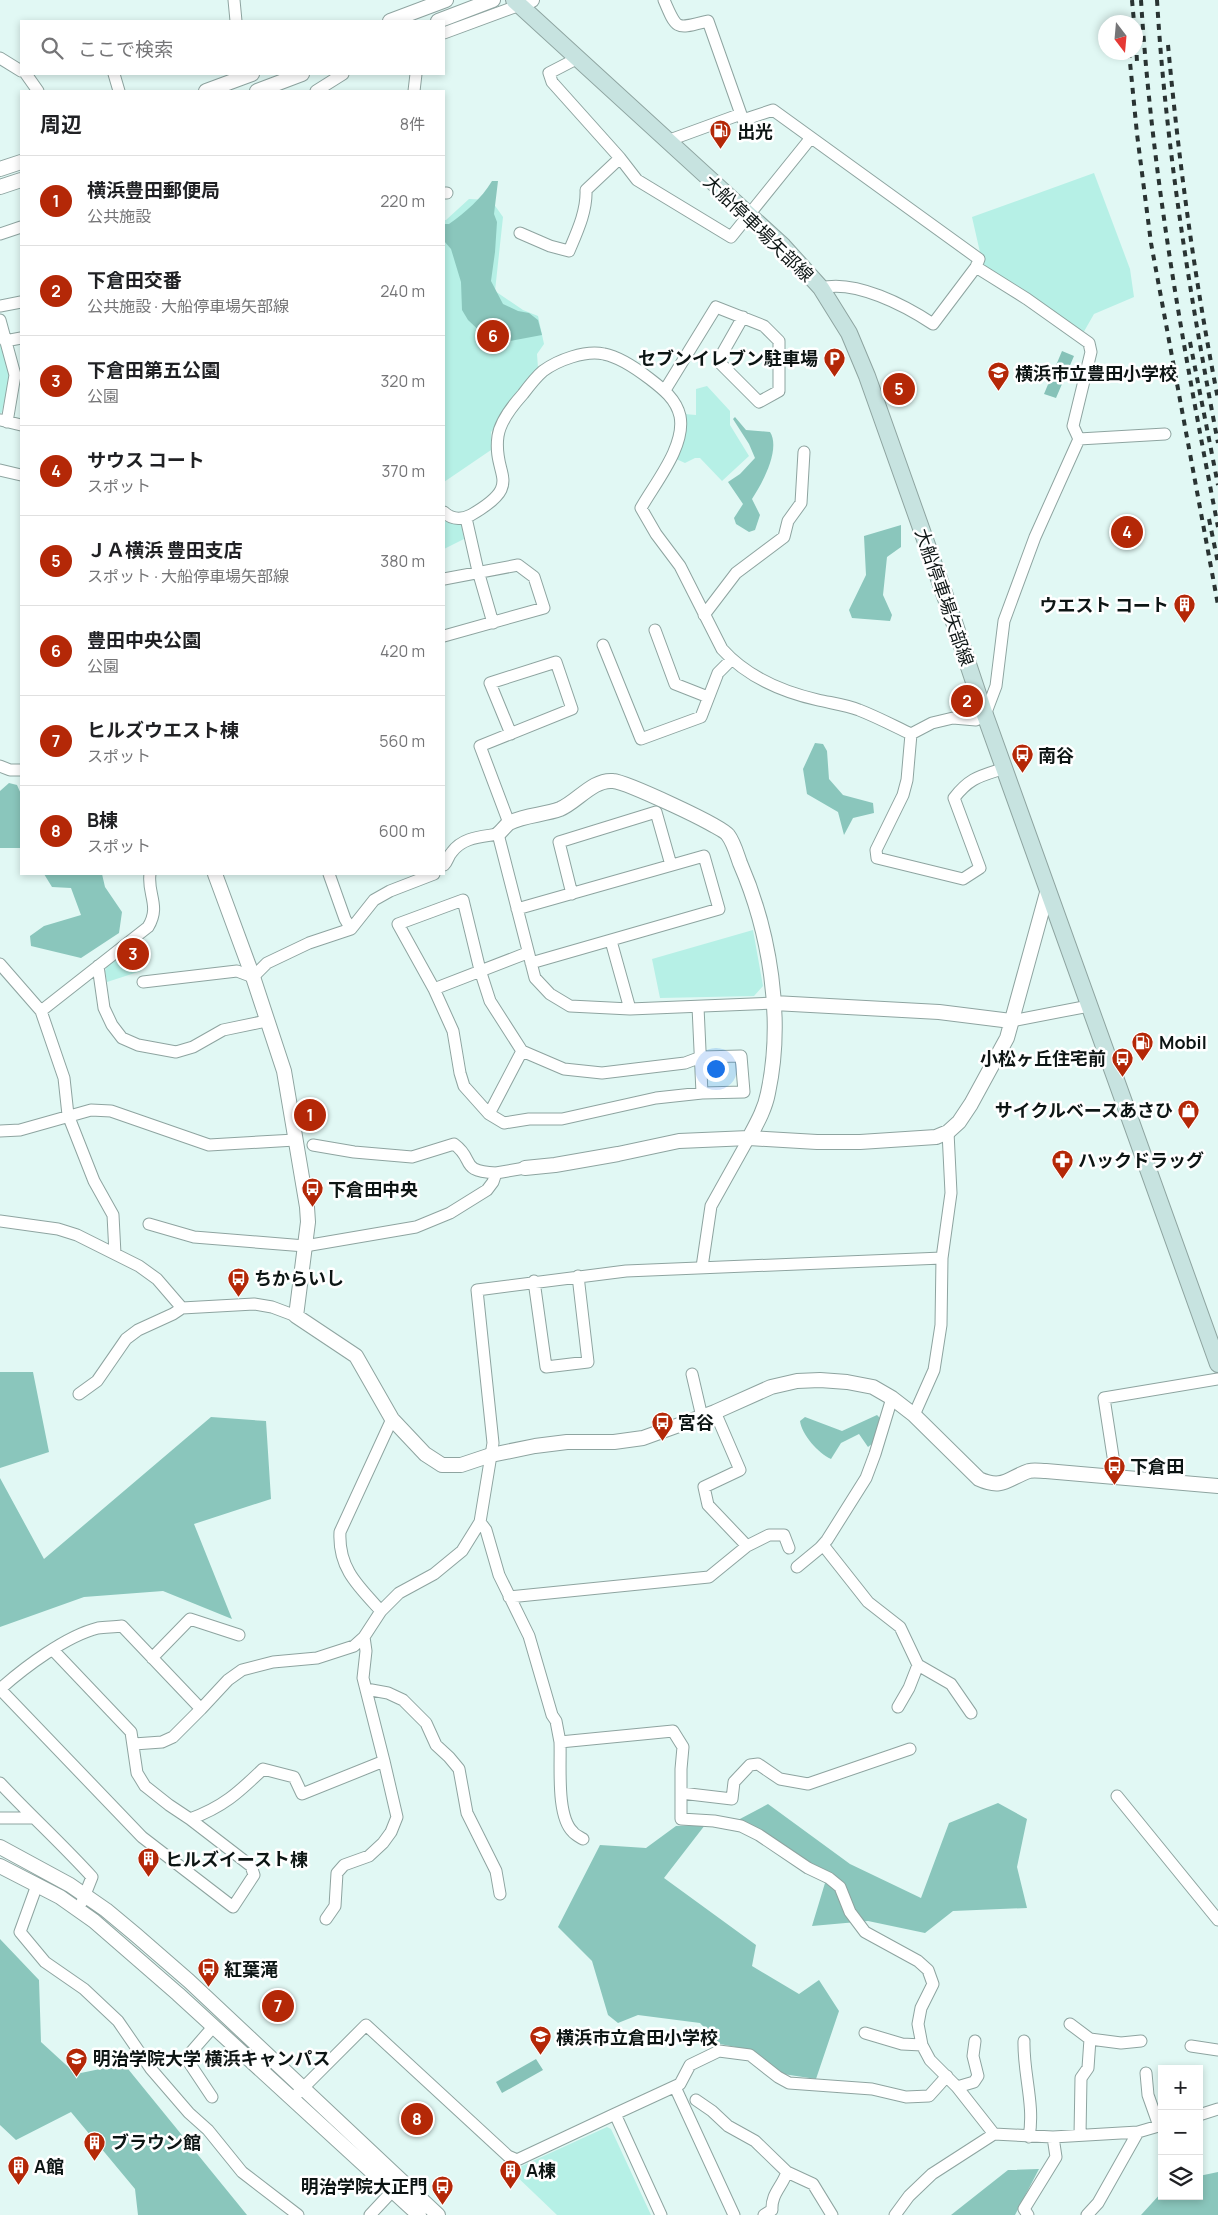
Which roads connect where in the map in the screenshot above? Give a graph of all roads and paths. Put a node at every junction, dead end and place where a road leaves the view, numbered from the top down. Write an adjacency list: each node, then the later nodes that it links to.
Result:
1 (234, 0): 6 (street)
2 (446, 0): 7 (street)
3 (493, 0): 8 (street)
4 (664, 0): 25 (street)
5 (522, 2): 9 (street); 11 (main road, 大船停車場矢部線)
6 (236, 20)
7 (393, 20)
8 (441, 20)
9 (445, 33)
10 (0, 58): 12 (street)
11 (578, 58): 27 (main road, 大船停車場矢部線); 28 (street)
12 (20, 70)
13 (27, 75): 19 (street)
14 (114, 75): 20 (street)
15 (249, 75): 21 (street)
16 (299, 75): 22 (street)
17 (341, 75): 23 (street)
18 (416, 75): 24 (street)
19 (37, 90)
20 (119, 90)
21 (209, 90)
22 (260, 90)
23 (318, 90)
24 (414, 90)
25 (740, 114): 26 (street); 27 (street)
26 (810, 139): 33 (street); 37 (street)
27 (668, 141): 33 (main road, 大船停車場矢部線)
28 (620, 158): 33 (street); 35 (street)
29 (20, 162): 30 (street)
30 (1, 165)
31 (20, 180): 32 (street)
32 (0, 187)
33 (750, 215): 38 (main road, 大船停車場矢部線)
34 (20, 227): 36 (street)
35 (520, 233)
36 (0, 234)
37 (976, 268): 38 (street); 50 (street)
38 (821, 288): 65 (main road, 大船停車場矢部線)
39 (20, 302): 40 (street)
40 (0, 306)
41 (743, 317): 41 (street); 46 (street)
42 (0, 320): 44 (street)
43 (20, 338): 44 (street)
44 (5, 341): 45 (street)
45 (18, 374): 47 (street)
46 (665, 390): 55 (street); 58 (street)
47 (4, 421): 48 (street)
48 (20, 425)
49 (1165, 434): 50 (street)
50 (1079, 439): 65 (street)
51 (804, 452): 58 (street)
52 (0, 470): 53 (street)
53 (20, 475)
54 (445, 513): 55 (street)
55 (466, 518): 56 (street)
56 (478, 571): 57 (street); 59 (street); 59 (street)
57 (445, 579)
58 (704, 615): 63 (street)
59 (493, 623): 61 (street)
60 (655, 630): 64 (street)
61 (445, 636)
62 (603, 645): 64 (street)
63 (732, 659): 64 (street); 67 (street)
64 (708, 697)
65 (985, 714): 67 (street); 69 (main road, 大船停車場矢部線)
66 (511, 734): 66 (street); 71 (street)
67 (911, 734): 69 (street)
68 (0, 766): 70 (street)
69 (1005, 768): 79 (main road, 大船停車場矢部線)
70 (20, 771)
71 (509, 824): 72 (street); 91 (street)
72 (498, 834): 73 (street); 81 (street)
73 (445, 864)
74 (671, 865): 80 (street); 80 (street); 83 (street)
75 (150, 875): 86 (street)
76 (215, 875): 88 (street)
77 (329, 875): 82 (street)
78 (431, 875): 82 (street)
79 (1048, 889): 92 (main road, 大船停車場矢部線); 97 (street)
80 (572, 894): 81 (street)
81 (517, 909): 84 (street)
82 (351, 928): 88 (street)
83 (611, 941): 84 (street); 94 (street)
84 (529, 958): 87 (street); 94 (street)
85 (0, 964): 95 (street)
86 (98, 966): 95 (street); 96 (street)
87 (480, 970): 90 (street); 90 (street); 98 (street)
88 (254, 976): 89 (street); 96 (street)
89 (143, 982)
90 (434, 989): 101 (street)
91 (774, 1003): 93 (street); 97 (street); 105 (street)
92 (1088, 1006): 97 (street); 120 (main road, 大船停車場矢部線)
93 (698, 1007): 94 (street); 99 (street)
94 (630, 1008)
95 (41, 1011): 102 (street)
96 (266, 1021): 106 (street)
97 (1011, 1021): 104 (street)
98 (522, 1052): 99 (street); 101 (street)
99 (701, 1056): 100 (street); 100 (street)
100 (702, 1093): 101 (street)
101 (489, 1114)
102 (68, 1115): 103 (street); 106 (street); 113 (street)
103 (0, 1131)
104 (948, 1132): 105 (street); 114 (street)
105 (749, 1138): 108 (street); 115 (street)
106 (295, 1140): 112 (street)
107 (313, 1145): 109 (street)
108 (525, 1168): 109 (street)
109 (496, 1173): 112 (street)
110 (0, 1221): 113 (street)
111 (149, 1224): 112 (street)
112 (304, 1246): 119 (street)
113 (115, 1254): 118 (street)
114 (942, 1258): 115 (street); 126 (street)
115 (702, 1266): 116 (street)
116 (578, 1276): 117 (street); 117 (street)
117 (534, 1281): 129 (street)
118 (182, 1308): 119 (street); 123 (street)
119 (296, 1316): 128 (street)
120 (1218, 1364)
121 (692, 1374): 127 (street)
122 (1218, 1379): 130 (street)
123 (79, 1394)
124 (892, 1398): 125 (street); 126 (street); 133 (street)
125 (715, 1412): 127 (street); 134 (street)
126 (914, 1415): 130 (street)
127 (702, 1417): 129 (street)
128 (392, 1419): 129 (street); 138 (street)
129 (491, 1455): 132 (street)
130 (1116, 1476): 131 (street)
131 (1218, 1486)
132 (480, 1522): 137 (street); 138 (street)
133 (823, 1545): 136 (street); 143 (street)
134 (747, 1546): 135 (street); 137 (street)
135 (789, 1548)
136 (796, 1567)
137 (509, 1597): 149 (street)
138 (381, 1611): 140 (street)
139 (240, 1635): 142 (street)
140 (364, 1637): 145 (street); 147 (street)
141 (53, 1650): 142 (street); 144 (street); 150 (street)
142 (152, 1658): 147 (street)
143 (918, 1665): 146 (street); 148 (street)
144 (0, 1689): 158 (street)
145 (366, 1689): 152 (street); 163 (street)
146 (898, 1707)
147 (201, 1709): 150 (street)
148 (971, 1713)
149 (560, 1742): 154 (street); 159 (street)
150 (134, 1744): 158 (street)
151 (910, 1749): 154 (street)
152 (384, 1761): 158 (street); 166 (street)
153 (0, 1783): 157 (street)
154 (681, 1793): 175 (street)
155 (1116, 1796): 167 (street)
156 (0, 1818): 157 (street)
157 (33, 1818): 164 (street)
158 (190, 1819)
159 (583, 1839)
160 (0, 1847): 164 (street)
161 (0, 1866): 162 (street)
162 (37, 1885): 165 (street); 198 (street)
163 (500, 1894)
164 (86, 1896): 165 (street); 182 (street)
165 (78, 1909): 169 (street)
166 (326, 1919)
167 (1218, 1920)
168 (1070, 2024): 171 (street)
169 (213, 2027): 183 (street); 184 (street)
170 (865, 2033): 175 (street)
171 (1090, 2039): 174 (street); 193 (street)
172 (975, 2041): 181 (street)
173 (1024, 2041): 194 (street)
174 (1141, 2041)
175 (922, 2045): 179 (street)
176 (1191, 2046): 177 (street)
177 (1218, 2050)
178 (1146, 2073): 189 (street)
179 (947, 2076): 180 (street); 181 (street)
180 (675, 2087): 187 (street); 203 (street)
181 (957, 2087): 192 (street)
182 (303, 2089): 184 (street); 187 (street); 197 (street)
183 (212, 2097)
184 (292, 2100): 197 (street)
185 (696, 2100): 196 (street)
186 (1218, 2109): 188 (street)
187 (615, 2114): 202 (street)
188 (1203, 2114)
189 (1158, 2119)
190 (1158, 2127): 191 (street)
191 (1138, 2132): 193 (street); 208 (street)
192 (994, 2134): 194 (street); 206 (street)
193 (1080, 2135): 195 (street)
194 (1029, 2137): 195 (street)
195 (1053, 2137): 207 (street)
196 (787, 2172): 204 (street); 205 (street)
197 (398, 2186): 199 (street); 200 (street); 201 (street)
198 (298, 2215)
199 (370, 2215)
200 (419, 2215)
201 (438, 2215)
202 (661, 2215)
203 (734, 2215)
204 (764, 2215)
205 (832, 2215)
206 (895, 2215)
207 (1028, 2215)
208 (1087, 2215)

